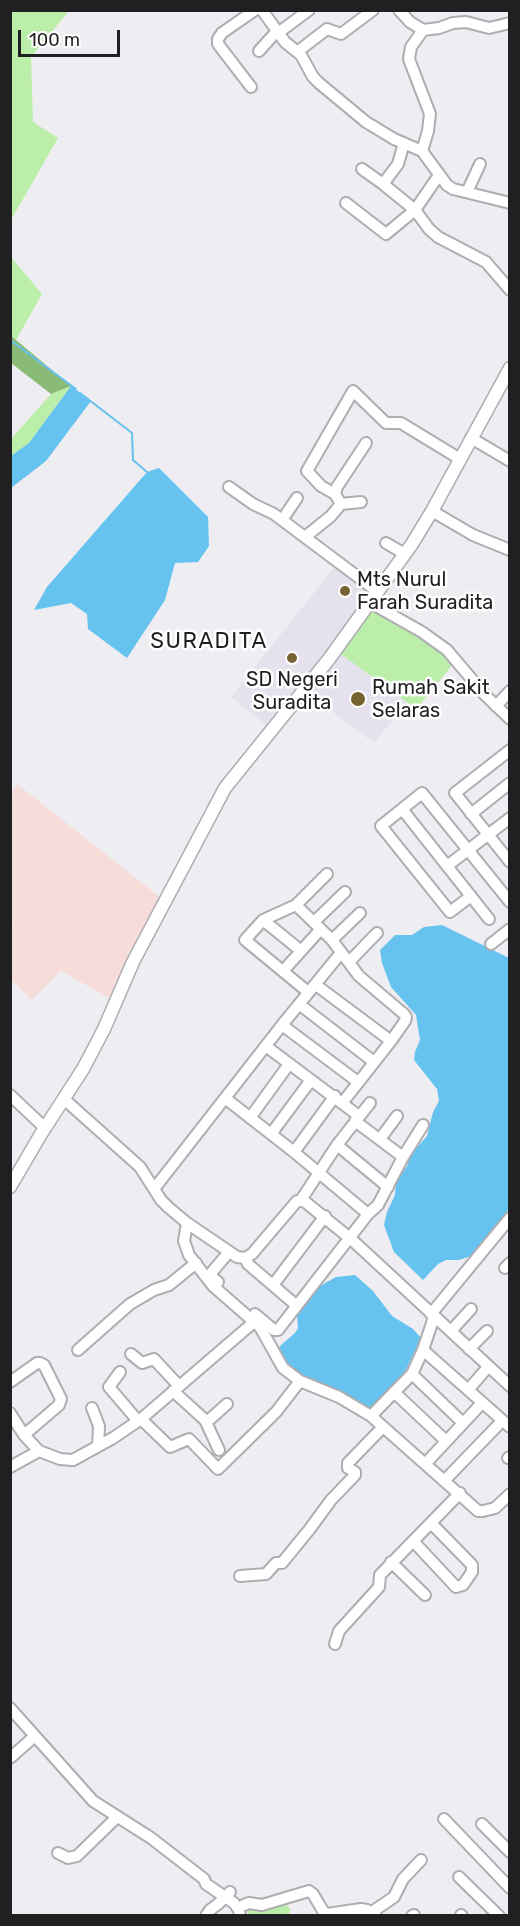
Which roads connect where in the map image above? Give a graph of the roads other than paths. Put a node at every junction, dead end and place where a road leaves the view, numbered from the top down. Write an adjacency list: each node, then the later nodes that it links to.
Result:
1 (255, 10): 11 (street)
2 (262, 10): 8 (street)
3 (309, 10): 8 (street)
4 (373, 10): 10 (street)
5 (399, 10): 7 (street)
6 (510, 23): 7 (street)
7 (423, 30): 13 (street)
8 (277, 32): 9 (street); 10 (street)
9 (259, 51)
10 (297, 52): 12 (street)
11 (251, 87)
12 (404, 143): 13 (street); 17 (street)
13 (422, 151): 16 (street)
14 (480, 164): 18 (street)
15 (362, 169): 17 (street)
16 (439, 175): 18 (street); 21 (street)
17 (383, 184): 21 (street)
18 (467, 192): 20 (street)
19 (346, 203): 21 (street)
20 (510, 203)
21 (415, 210): 22 (street)
22 (510, 290)
23 (510, 369): 24 (main road)
24 (506, 380): 25 (main road)
25 (471, 438): 27 (main road); 28 (street)
26 (366, 443): 31 (street)
27 (460, 459): 31 (street); 33 (main road)
28 (510, 461)
29 (229, 487): 34 (street)
30 (297, 498): 34 (street)
31 (338, 499): 32 (street); 35 (street)
32 (361, 502)
33 (432, 511): 37 (street); 38 (main road)
34 (282, 520): 35 (street)
35 (305, 537): 39 (street)
36 (386, 543): 38 (street)
37 (510, 550)
38 (405, 554): 39 (main road)
39 (378, 592): 40 (main road)
40 (369, 602): 42 (street); 80 (main road)
41 (510, 691): 42 (street)
42 (496, 706): 43 (street)
43 (510, 719)
44 (510, 750): 47 (street)
45 (510, 783): 47 (street)
46 (402, 809): 50 (street); 52 (street); 55 (street)
47 (471, 814): 49 (street)
48 (510, 818): 49 (street)
49 (488, 835): 50 (street); 51 (street)
50 (468, 850): 52 (street); 56 (street)
51 (508, 858)
52 (447, 866): 55 (street)
53 (327, 874): 57 (street)
54 (345, 892): 61 (street)
55 (471, 896): 59 (street)
56 (510, 902)
57 (296, 905): 60 (street); 61 (street)
58 (360, 913): 64 (street)
59 (489, 919)
60 (263, 920): 66 (street); 68 (street)
61 (317, 926): 64 (street); 66 (street)
62 (509, 931): 65 (street)
63 (377, 933): 67 (street)
64 (332, 940): 67 (street)
65 (491, 944)
66 (300, 950): 68 (street)
67 (345, 958): 69 (street); 72 (street)
68 (283, 971): 69 (street)
69 (312, 988): 70 (street); 72 (street)
70 (299, 1005): 71 (street); 74 (street)
71 (282, 1025): 73 (street); 77 (street)
72 (392, 1041): 74 (street)
73 (267, 1047): 75 (street); 79 (street)
74 (374, 1062): 77 (street)
75 (289, 1064): 76 (street); 84 (street)
76 (310, 1080): 81 (street); 88 (street)
77 (358, 1082): 81 (street)
78 (10, 1095): 87 (street)
79 (225, 1098): 84 (street); 96 (street)
80 (64, 1099): 87 (main road); 96 (street)
81 (339, 1099): 85 (street); 91 (street)
82 (369, 1103): 85 (street)
83 (397, 1116): 89 (street)
84 (250, 1118): 88 (street)
85 (357, 1118): 89 (street); 90 (street)
86 (423, 1125): 92 (street)
87 (45, 1128): 94 (main road)
88 (272, 1134): 91 (street)
89 (380, 1139): 92 (street)
90 (337, 1144): 93 (street); 95 (street)
91 (294, 1152): 93 (street)
92 (403, 1157): 95 (street)
93 (318, 1172): 97 (street); 98 (street)
94 (10, 1187)
95 (388, 1187): 98 (street)
96 (154, 1189): 101 (street)
97 (301, 1200): 99 (street); 104 (street)
98 (368, 1214): 102 (street)
99 (325, 1216): 102 (street); 106 (street)
100 (508, 1222): 109 (street)
101 (187, 1223): 103 (street); 105 (street)
102 (351, 1239): 107 (street); 109 (street)
103 (229, 1252): 104 (street); 107 (street)
104 (245, 1258): 106 (street)
105 (196, 1263): 110 (street); 114 (street)
106 (273, 1285): 107 (street)
107 (297, 1306)
108 (471, 1309): 112 (street)
109 (432, 1316): 112 (street); 115 (street)
110 (254, 1322): 120 (street); 123 (street)
111 (487, 1330): 113 (street)
112 (451, 1331): 113 (street)
113 (470, 1349): 117 (street)
114 (78, 1350)
115 (423, 1350): 119 (street); 124 (street)
116 (131, 1354): 123 (street)
117 (488, 1367): 122 (street); 124 (street)
118 (120, 1372): 131 (street)
119 (412, 1374): 125 (street); 133 (street)
120 (300, 1381): 130 (street); 131 (street)
121 (10, 1382): 136 (street)
122 (509, 1383)
123 (176, 1388): 131 (street); 132 (street)
124 (468, 1390): 126 (street)
125 (394, 1392): 130 (street); 137 (street)
126 (482, 1403): 133 (street); 134 (street)
127 (227, 1404): 132 (street)
128 (92, 1408): 138 (street)
129 (10, 1413): 136 (street)
130 (371, 1416): 135 (street)
131 (140, 1420): 138 (street)
132 (205, 1420): 139 (street)
133 (463, 1423): 137 (street)
134 (506, 1424): 143 (street)
135 (383, 1427): 141 (street); 149 (street)
136 (24, 1435): 140 (street)
137 (446, 1441): 141 (street)
138 (98, 1446): 140 (street)
139 (219, 1450)
140 (39, 1451): 142 (street)
141 (426, 1463): 143 (street)
142 (10, 1467)
143 (446, 1480): 144 (street)
144 (460, 1493): 145 (street); 146 (street)
145 (510, 1494)
146 (431, 1523): 147 (street); 147 (street)
147 (413, 1541): 148 (street)
148 (391, 1563): 150 (street); 151 (street)
149 (240, 1576)
150 (425, 1595)
151 (335, 1644)
152 (10, 1708): 153 (street)
153 (35, 1736): 154 (street); 155 (street)
154 (10, 1758)
155 (116, 1818): 159 (street); 162 (street)
156 (444, 1819): 163 (street)
157 (482, 1824): 158 (street)
158 (510, 1852)
159 (58, 1853)
160 (421, 1860): 167 (street)
161 (459, 1877): 168 (street)
162 (205, 1882): 164 (street); 166 (street)
163 (510, 1888)
164 (228, 1894): 165 (street); 166 (street)
165 (243, 1912): 167 (street)
166 (208, 1913)
167 (374, 1914)
168 (499, 1916)

